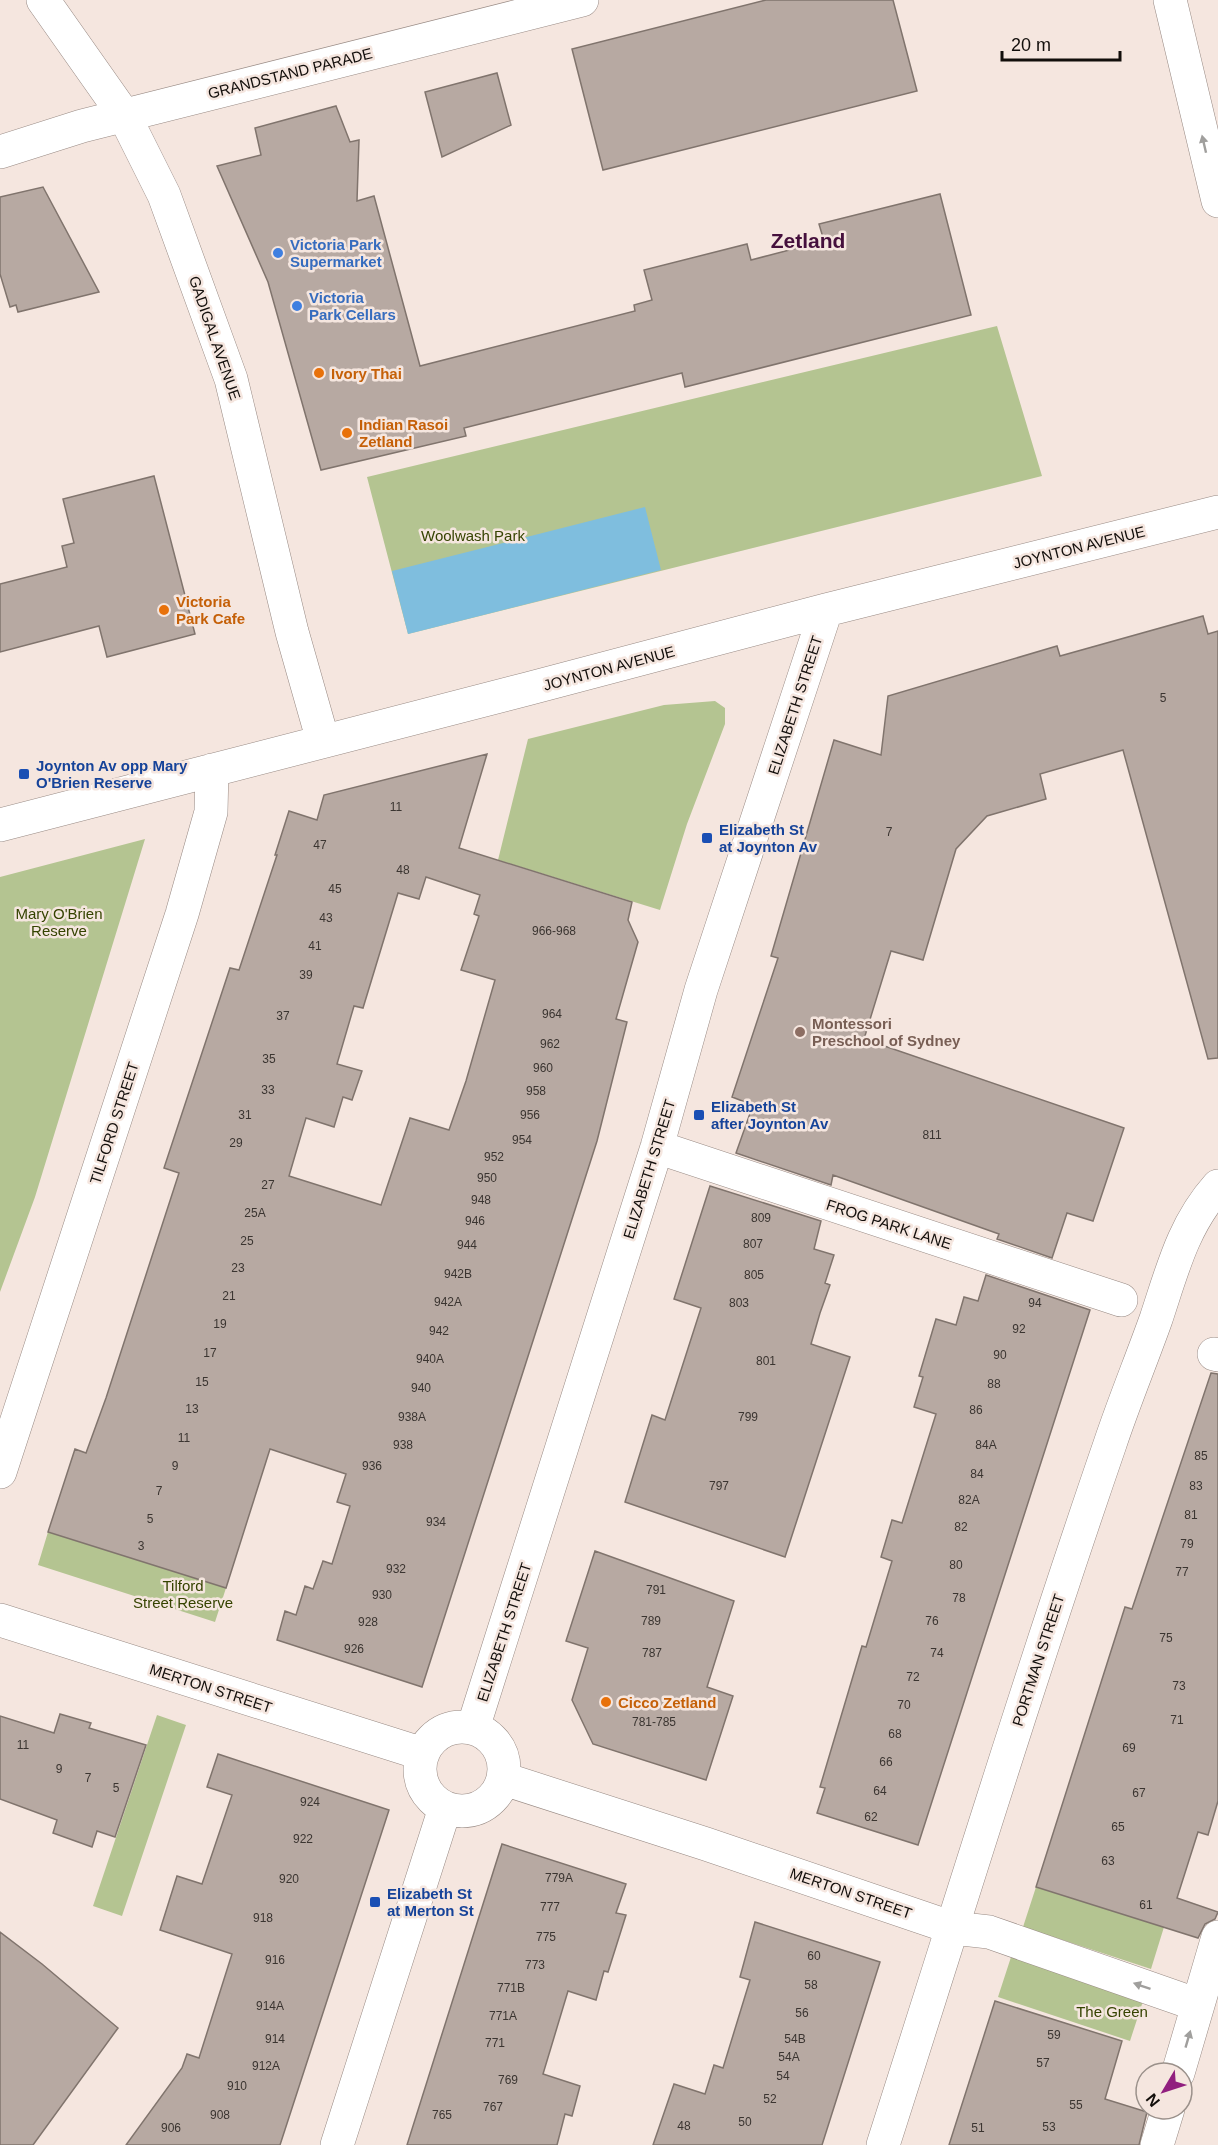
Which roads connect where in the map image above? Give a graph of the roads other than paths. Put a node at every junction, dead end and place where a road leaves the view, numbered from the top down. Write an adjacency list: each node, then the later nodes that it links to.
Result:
1 (43, 0): 4 (street, GADIGAL AVENUE)
2 (582, 0): 4 (street, GRANDSTAND PARADE)
3 (1170, 0): 6 (street, one-way to 3)
4 (124, 115): 5 (street, GRANDSTAND PARADE); 9 (street, GADIGAL AVENUE)
5 (0, 152)
6 (1218, 201)
7 (1218, 512): 8 (street, JOYNTON AVENUE)
8 (826, 610): 9 (street, JOYNTON AVENUE); 12 (street, ELIZABETH STREET)
9 (323, 741): 10 (street, JOYNTON AVENUE)
10 (212, 770): 11 (street, JOYNTON AVENUE); 15 (street, TILFORD STREET)
11 (0, 825)
12 (657, 1147): 14 (street, FROG PARK LANE); 17 (street, ELIZABETH STREET)
13 (1218, 1186): 21 (street, PORTMAN STREET)
14 (1120, 1300)
15 (0, 1472)
16 (0, 1620): 18 (street, MERTON STREET)
17 (473, 1728): 18 (street); 19 (street)
18 (423, 1754): 20 (street)
19 (504, 1779): 20 (street); 21 (street, MERTON STREET)
20 (445, 1808): 26 (street)
21 (953, 1928): 23 (street, MERTON STREET, one-way to 21); 27 (street, PORTMAN STREET)
22 (1218, 1937): 23 (street)
23 (1198, 2005): 24 (street, one-way to 23)
24 (1182, 2061)
25 (1164, 2121): 28 (street)
26 (337, 2145)
27 (883, 2145)
28 (1157, 2145)

